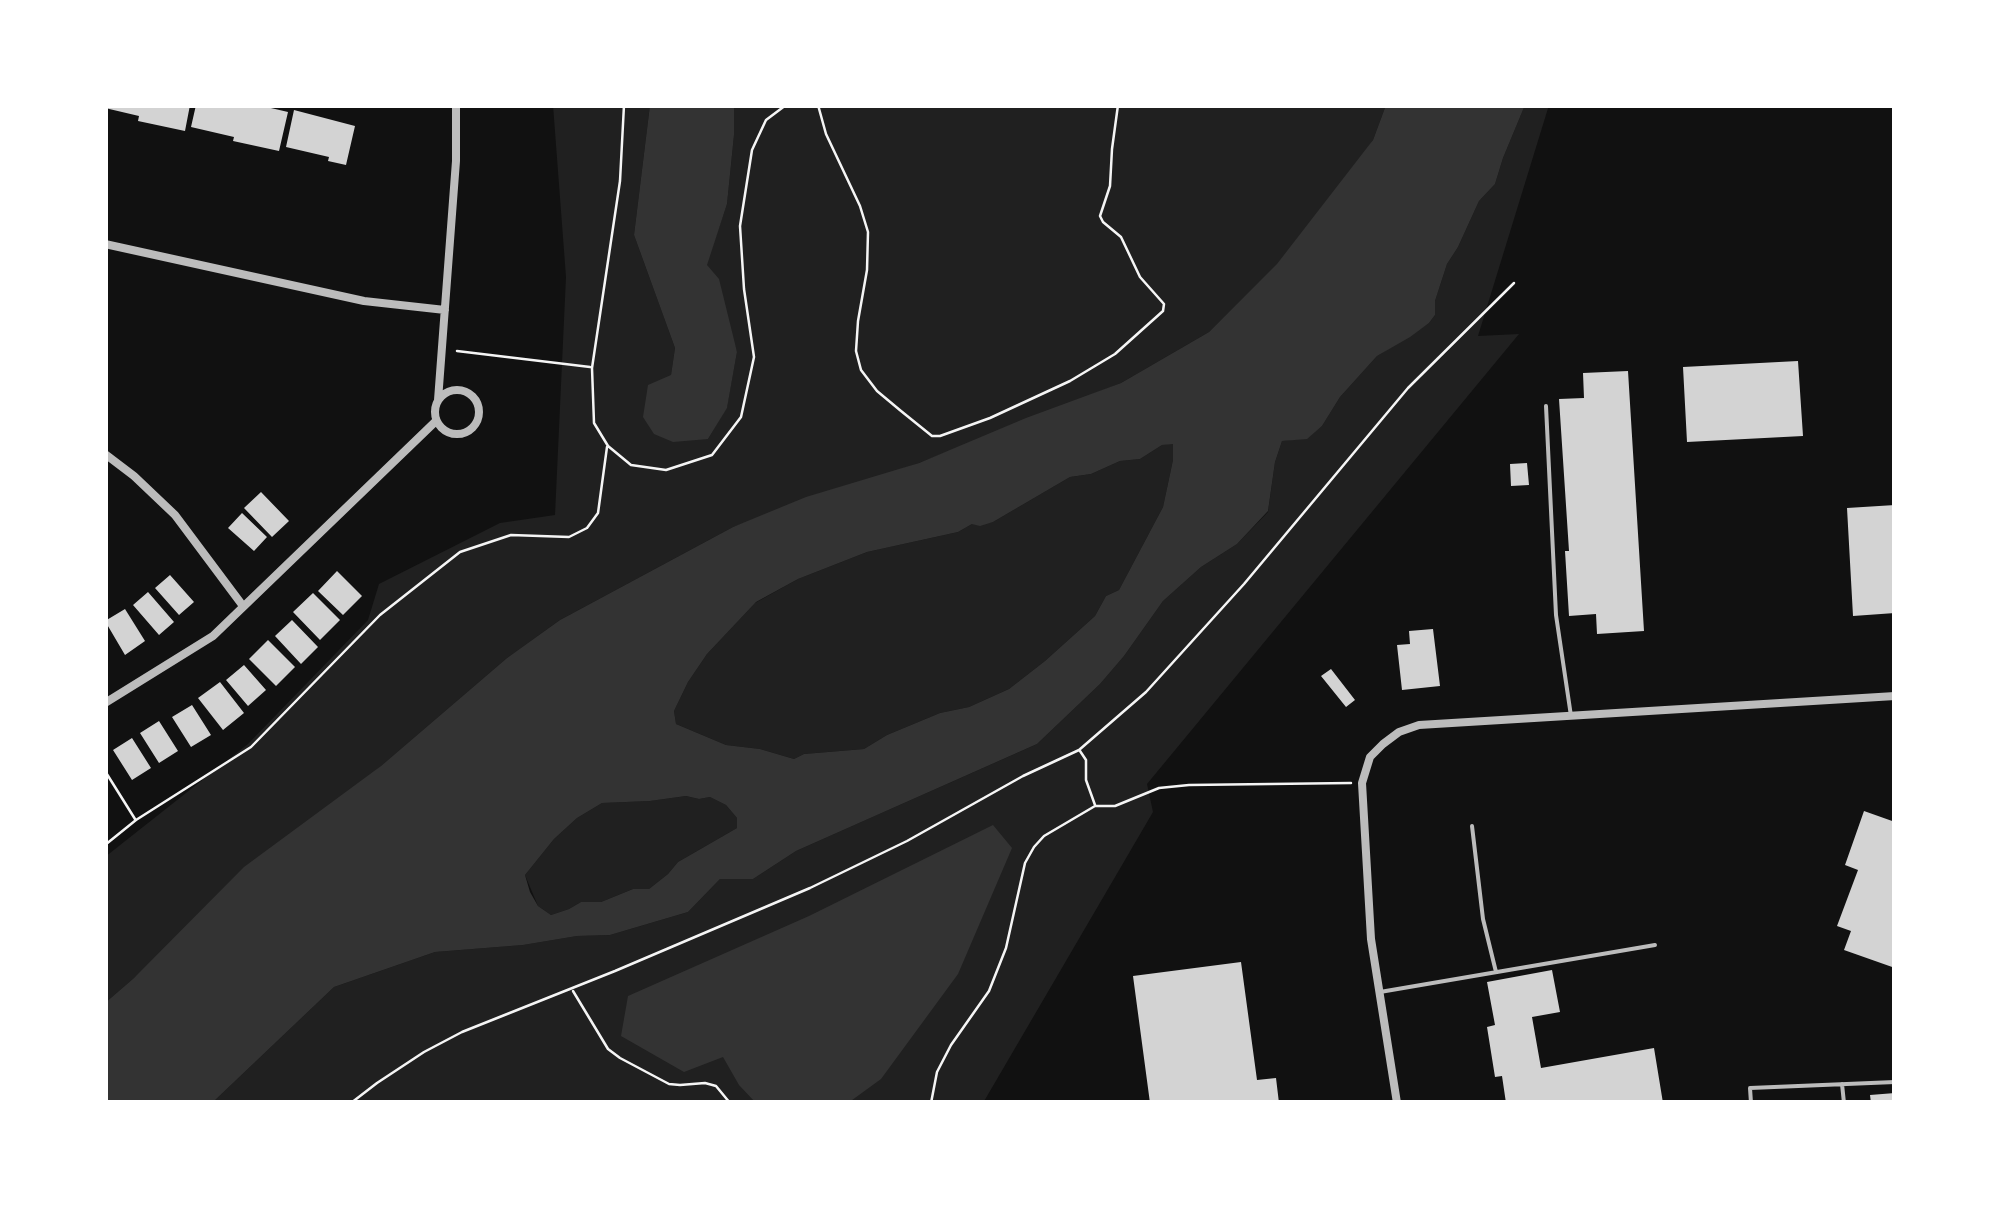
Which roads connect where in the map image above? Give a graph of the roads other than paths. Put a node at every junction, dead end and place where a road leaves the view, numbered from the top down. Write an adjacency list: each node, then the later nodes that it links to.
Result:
1 (456, 105): 3 (street)
2 (105, 244): 3 (street)
3 (445, 310): 4 (street)
4 (438, 400): 6 (street); 6 (street)
5 (1546, 406): 11 (lane)
6 (436, 421): 8 (street)
7 (105, 454): 8 (street)
8 (243, 606): 10 (street)
9 (1895, 696): 11 (street)
10 (105, 703)
11 (1571, 716): 15 (street)
12 (1472, 826): 14 (lane)
13 (1655, 945): 14 (lane)
14 (1496, 972): 15 (lane)
15 (1380, 992): 18 (street)
16 (1895, 1082): 17 (lane)
17 (1842, 1084): 19 (lane); 20 (lane)
18 (1397, 1103)
19 (1751, 1103)
20 (1844, 1103)

